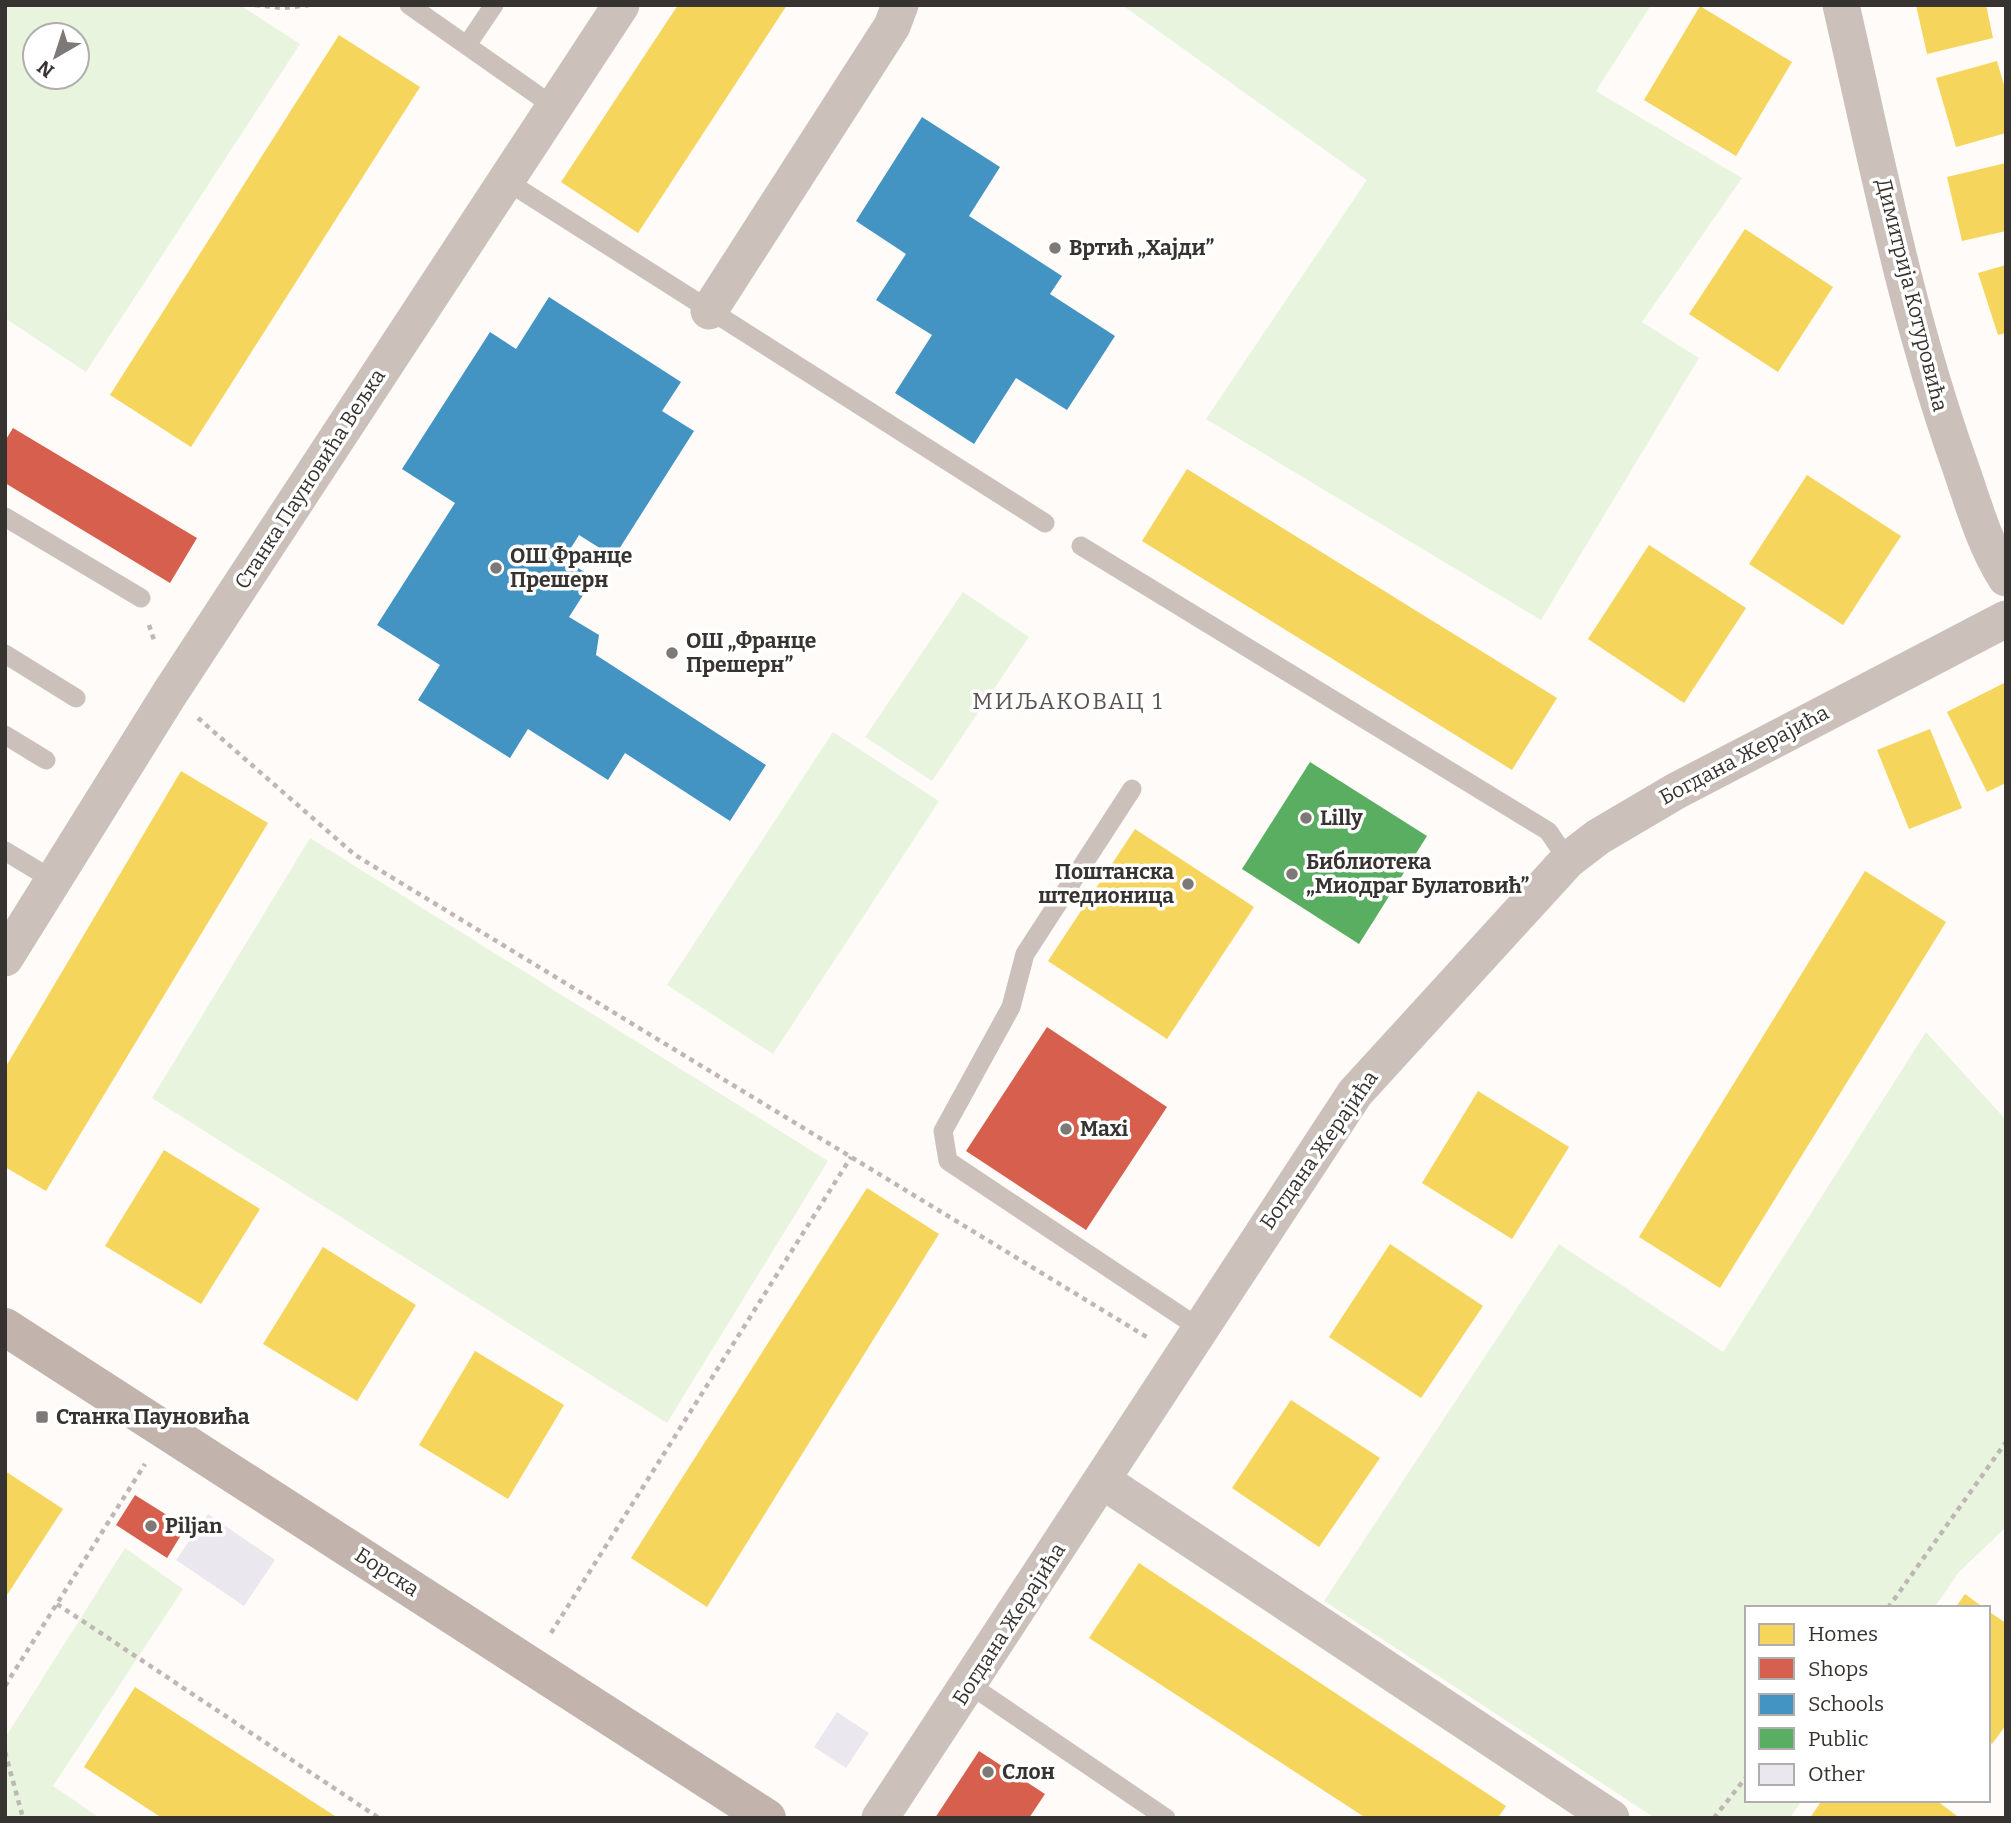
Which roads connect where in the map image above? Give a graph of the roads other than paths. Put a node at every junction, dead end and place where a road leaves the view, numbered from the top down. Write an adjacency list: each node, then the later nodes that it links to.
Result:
1 (409, 5): 6 (lane)
2 (494, 5): 6 (lane)
3 (621, 5): 7 (street, Станка Пауновића Вељка)
4 (900, 5): 9 (street)
5 (1841, 5): 13 (street, Димитрија Котуровића)
6 (467, 45): 7 (lane)
7 (553, 106): 8 (street, Станка Пауновића Вељка)
8 (505, 180): 9 (lane); 23 (street, Станка Пауновића Вељка)
9 (709, 312): 11 (lane)
10 (5, 517): 14 (lane)
11 (1045, 523)
12 (1081, 546): 22 (lane)
13 (2006, 578)
14 (141, 598)
15 (2006, 619): 22 (street, Богдана Жерајића)
16 (5, 654): 17 (lane)
17 (76, 698)
18 (5, 735): 19 (lane)
19 (46, 760)
20 (1132, 789): 26 (lane)
21 (5, 851): 23 (lane)
22 (1568, 860): 26 (street, Богдана Жерајића)
23 (53, 880): 24 (street, Станка Пауновића Вељка)
24 (5, 958)
25 (5, 1328): 29 (main road, Борска)
26 (1190, 1341): 27 (street, Богдана Жерајића)
27 (1103, 1481): 28 (street, Богдана Жерајића); 32 (street)
28 (970, 1685): 30 (street, Богдана Жерајића); 31 (lane)
29 (767, 1818)
30 (880, 1818)
31 (1166, 1818)
32 (1611, 1818)

